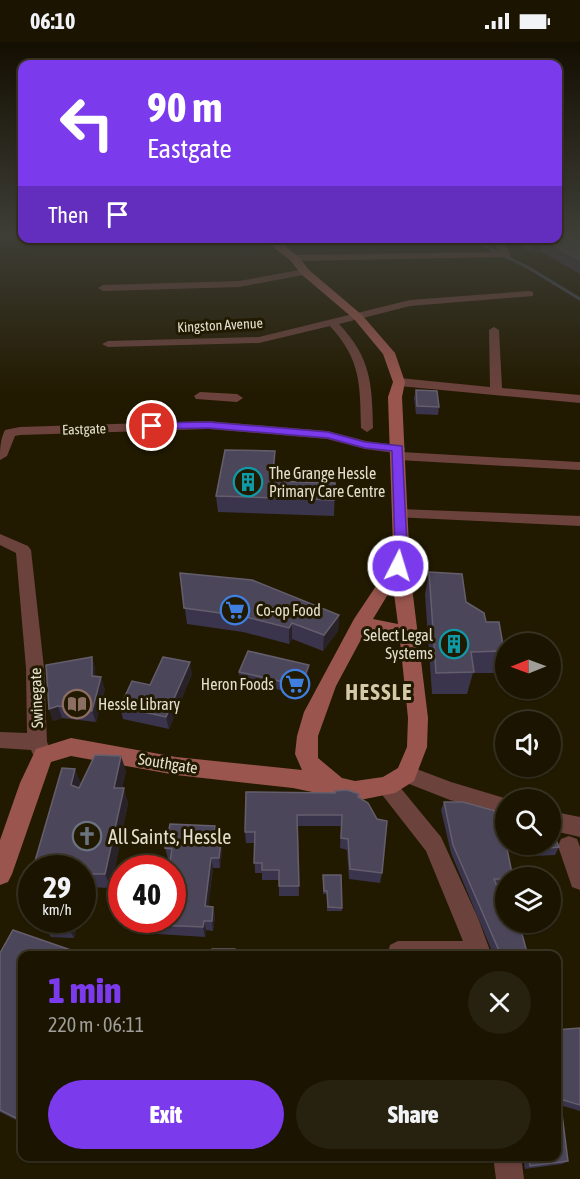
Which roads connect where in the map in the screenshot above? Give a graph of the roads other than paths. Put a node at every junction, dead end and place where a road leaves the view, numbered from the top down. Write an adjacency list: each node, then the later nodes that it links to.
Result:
1 (135, 287): 3 (street)
2 (323, 287): 5 (street)
3 (103, 288)
4 (529, 294): 5 (street, Kingston Avenue)
5 (358, 317): 6 (street, Kingston Avenue); 9 (street)
6 (332, 322): 8 (street, Kingston Avenue); 15 (street)
7 (494, 330): 10 (street)
8 (108, 344)
9 (399, 382): 10 (street); 16 (street)
10 (496, 390): 13 (street)
11 (200, 396): 14 (street)
12 (237, 398): 14 (street)
13 (580, 399)
14 (212, 411): 16 (street, Eastgate); 17 (street, Eastgate)
15 (367, 428)
16 (398, 453): 18 (street, Eastgate); 19 (street)
17 (0, 456)
18 (578, 466)
19 (399, 514): 20 (street); 22 (street)
20 (580, 521)
21 (0, 539): 26 (street, Swinegate)
22 (398, 566): 23 (street); 24 (street)
23 (360, 624): 24 (street); 27 (street)
24 (409, 637): 28 (street)
25 (0, 740): 26 (street)
26 (40, 748): 29 (street, Southgate); 36 (street, Swinegate)
27 (306, 755): 29 (street); 31 (street)
28 (406, 774): 30 (street, Southgate); 32 (street)
29 (293, 778): 31 (street, Southgate)
30 (387, 786): 31 (street, Southgate); 40 (street)
31 (342, 789)
32 (495, 804)
33 (561, 823): 34 (street)
34 (580, 827)
35 (569, 846): 37 (street)
36 (0, 874)
37 (580, 879)
38 (398, 949): 39 (street)
39 (431, 951)
40 (479, 951)
41 (508, 1161): 42 (street)
42 (510, 1179)

